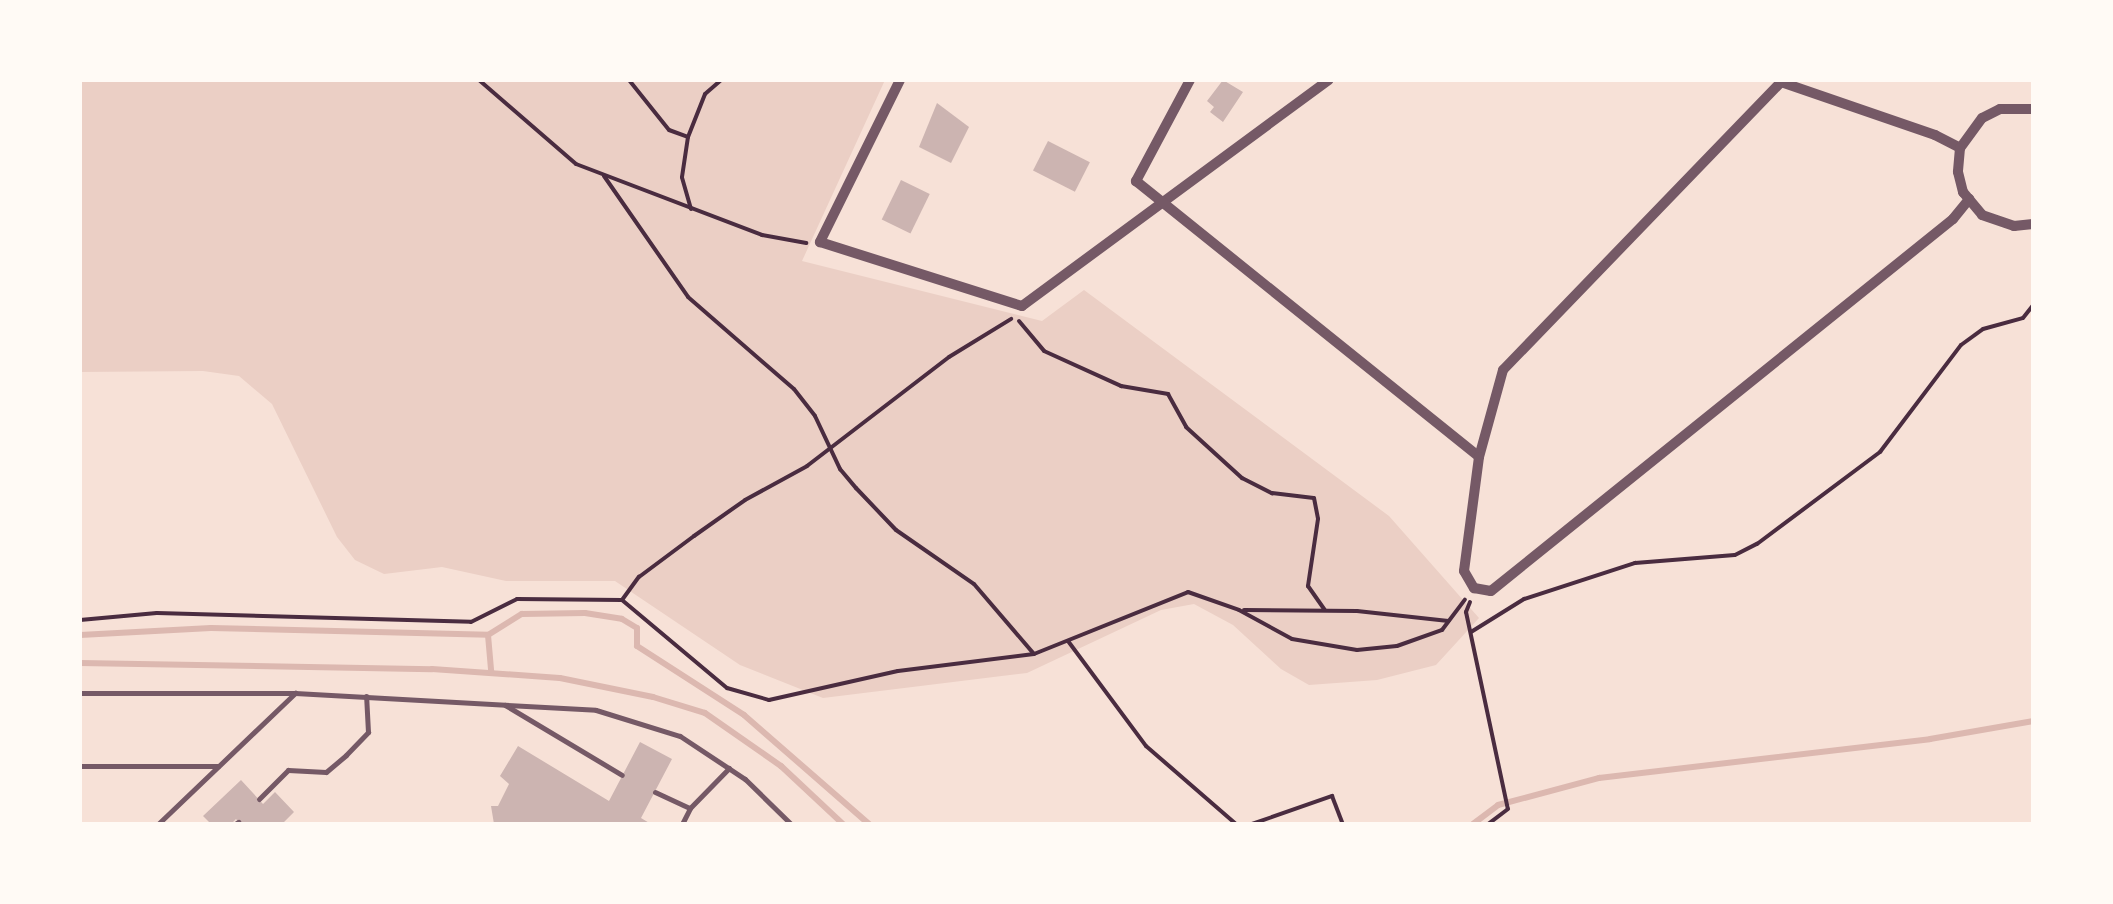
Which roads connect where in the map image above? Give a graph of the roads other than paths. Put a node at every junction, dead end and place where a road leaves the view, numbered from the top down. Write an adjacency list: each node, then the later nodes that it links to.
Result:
1 (900, 80): 7 (street)
2 (1190, 80): 7 (street)
3 (1330, 80): 7 (street)
4 (1782, 81): 6 (street); 10 (street)
5 (2033, 109): 6 (street)
6 (1960, 148): 8 (street)
7 (1165, 200): 10 (street)
8 (1969, 200): 9 (street); 10 (street)
9 (2033, 224)
10 (1479, 456)
11 (80, 693): 12 (lane)
12 (295, 693): 13 (lane); 16 (lane)
13 (366, 696): 14 (lane); 20 (lane)
14 (501, 703): 17 (lane); 18 (lane)
15 (80, 766): 16 (lane)
16 (220, 766): 22 (lane)
17 (729, 768): 21 (lane); 24 (lane)
18 (622, 775)
19 (655, 792): 21 (lane)
20 (259, 799)
21 (690, 808): 23 (lane)
22 (158, 824)
23 (682, 824)
24 (792, 824)

